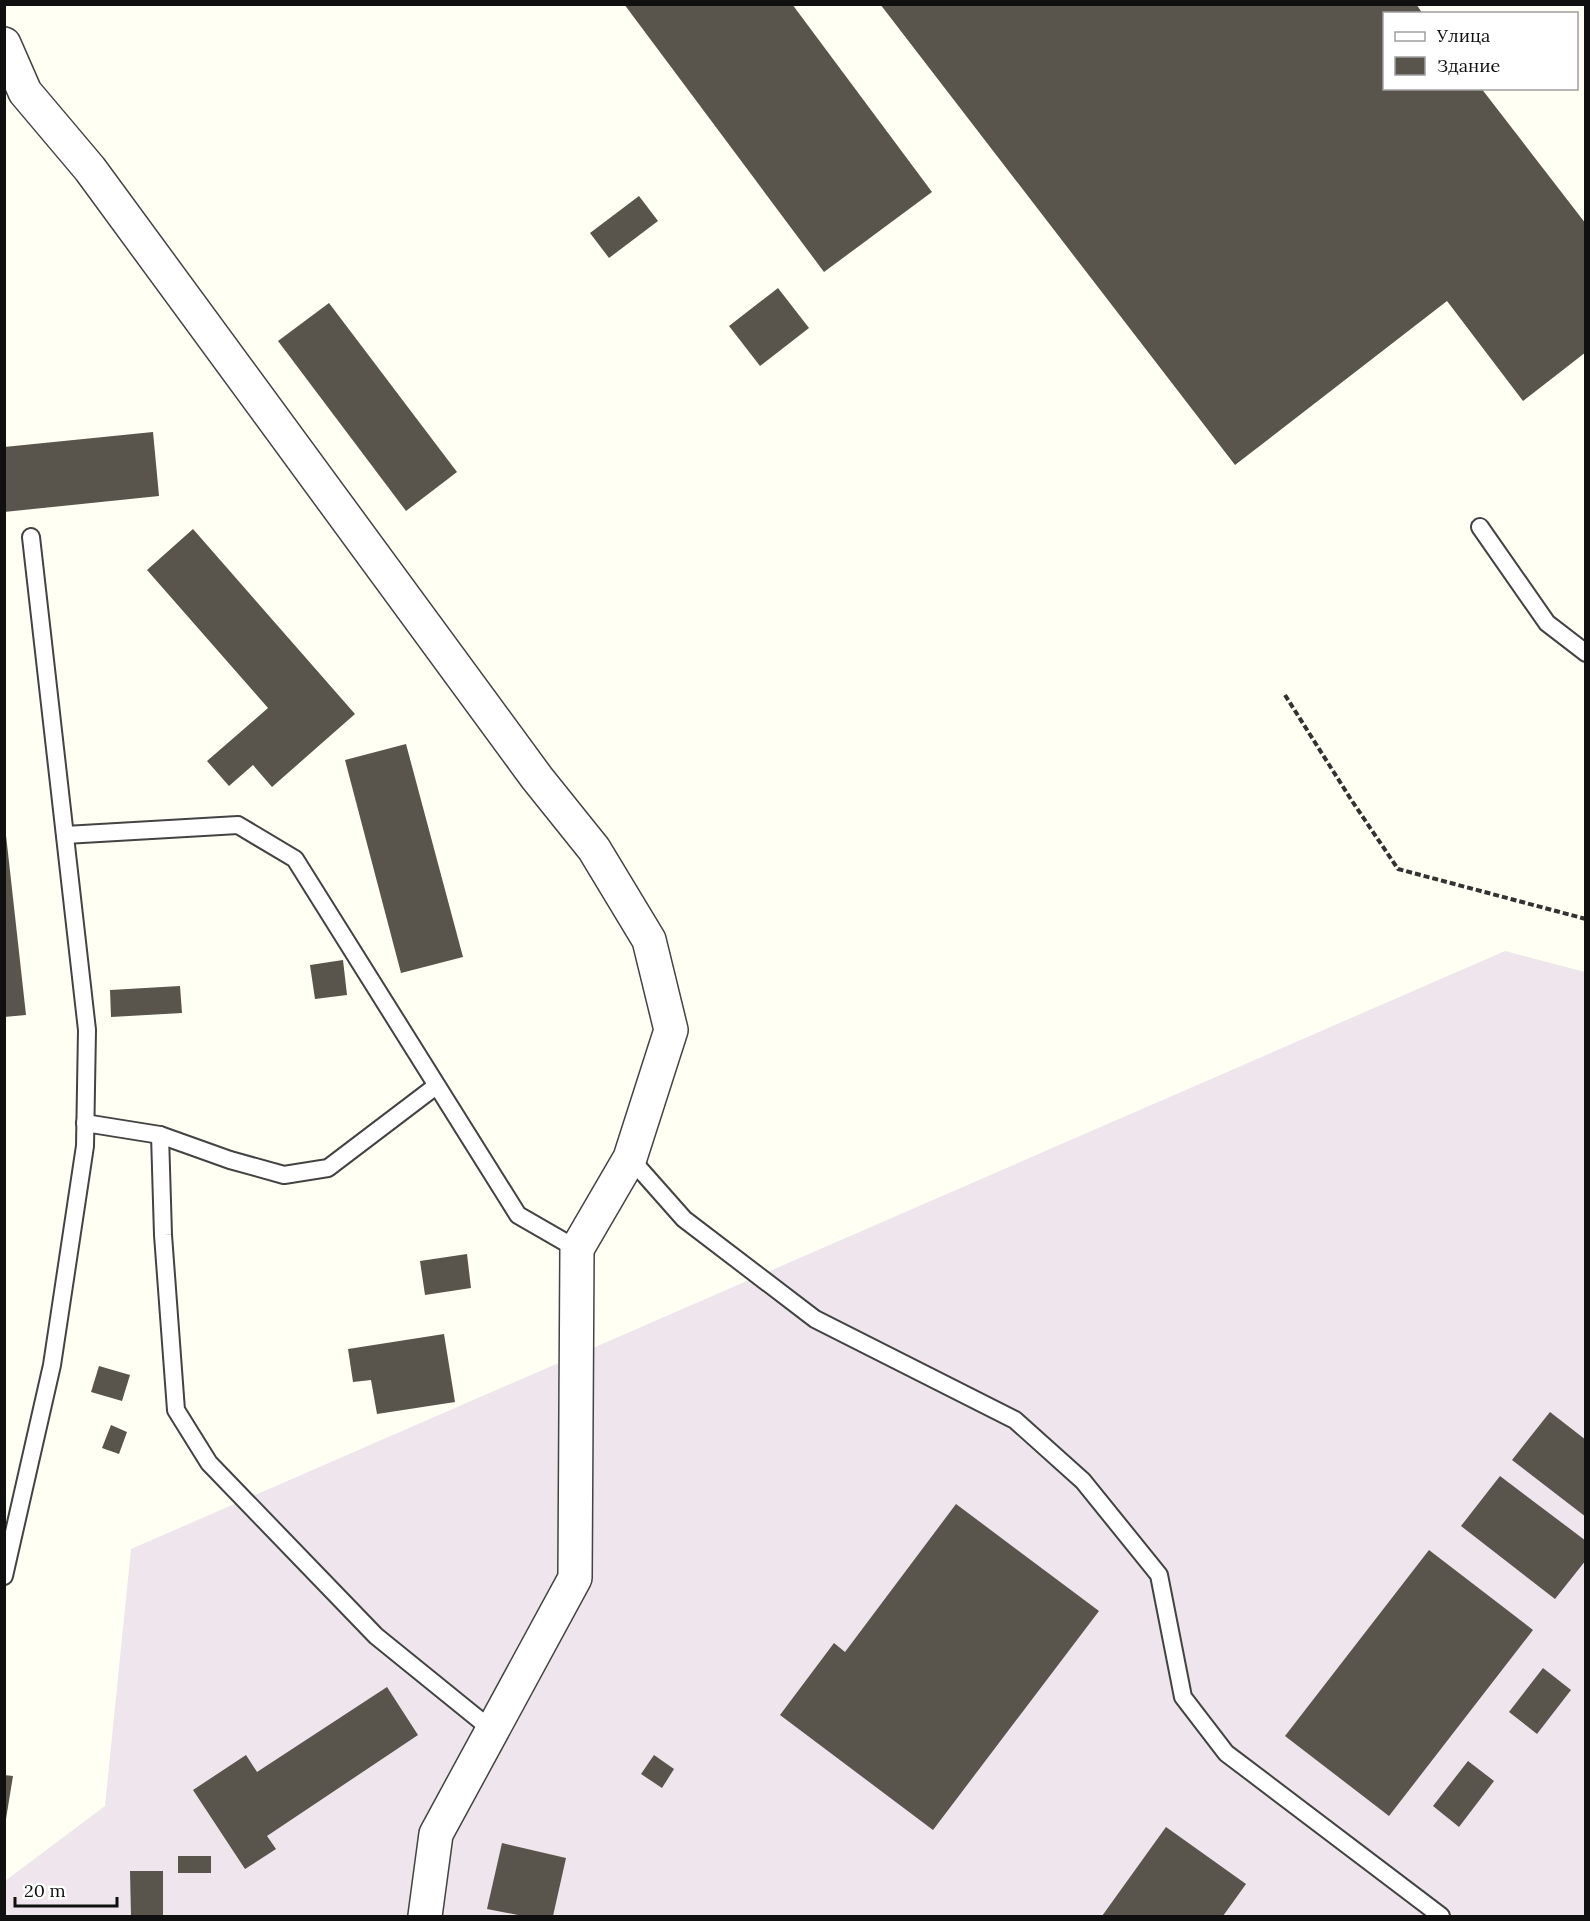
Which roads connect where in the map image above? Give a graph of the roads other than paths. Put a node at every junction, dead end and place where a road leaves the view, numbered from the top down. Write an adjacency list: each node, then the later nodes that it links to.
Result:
1 (4, 44): 9 (street)
2 (1480, 527): 4 (lane)
3 (31, 537): 5 (lane)
4 (1586, 653)
5 (65, 835): 6 (lane); 7 (lane)
6 (436, 1086): 8 (lane); 10 (lane)
7 (85, 1123): 8 (lane); 11 (lane)
8 (160, 1135): 12 (lane)
9 (630, 1158): 10 (street); 14 (lane)
10 (577, 1249): 12 (street)
11 (4, 1576)
12 (492, 1730): 13 (street)
13 (425, 1917)
14 (1441, 1917)

